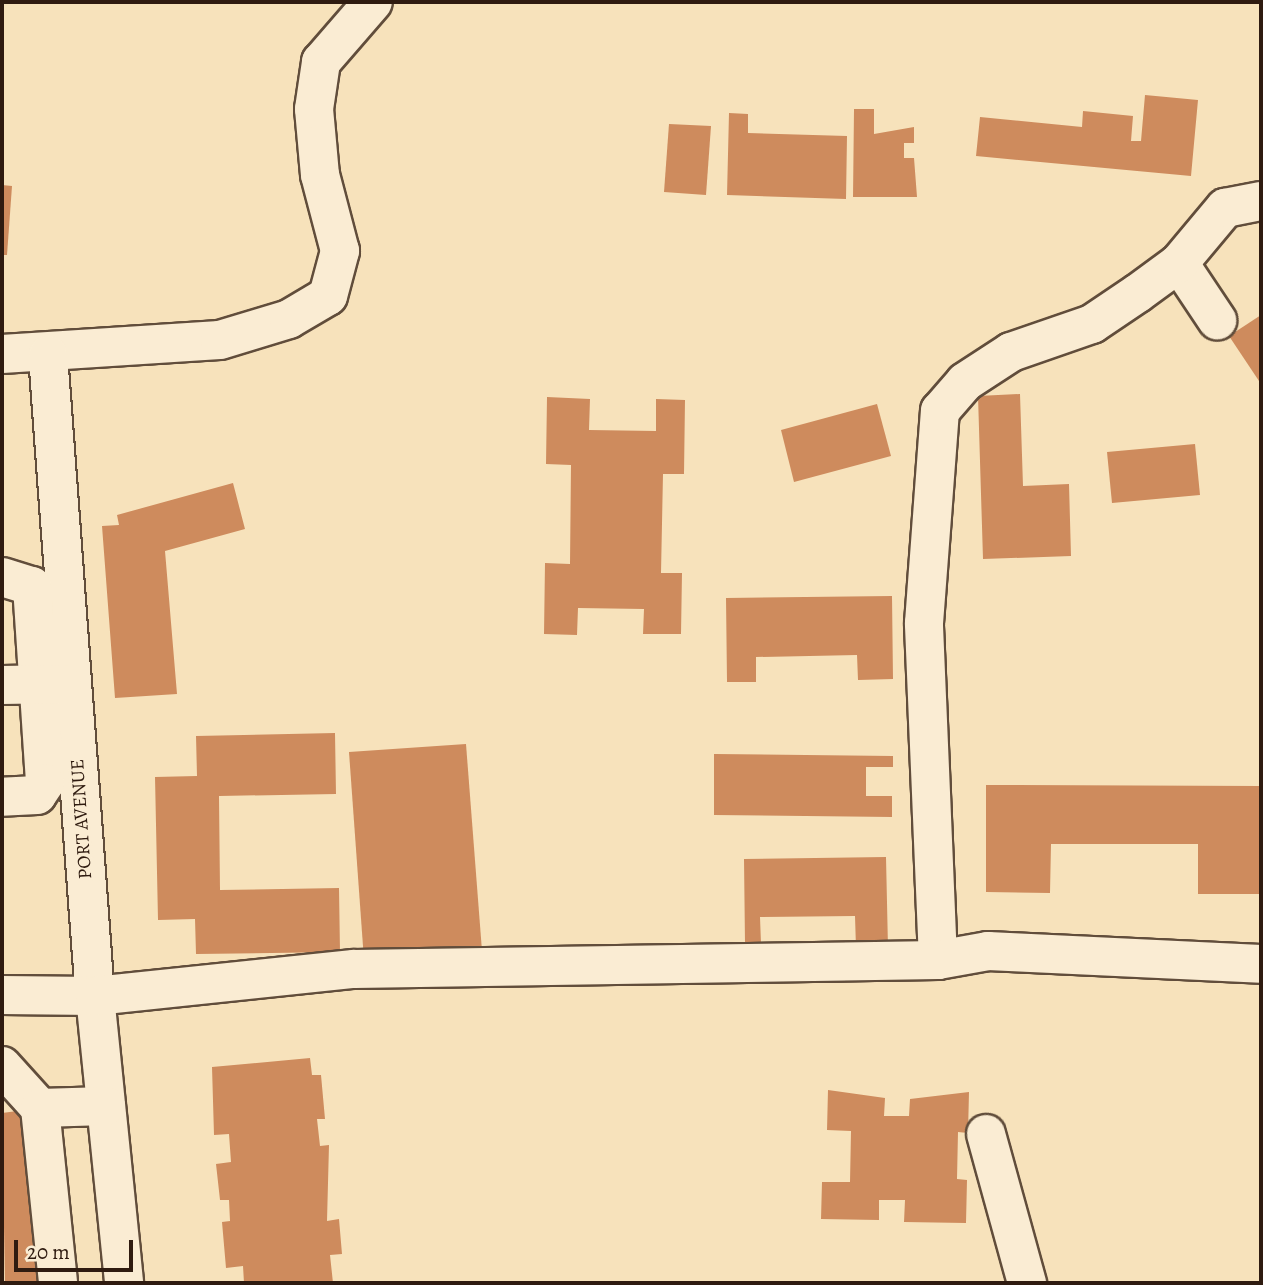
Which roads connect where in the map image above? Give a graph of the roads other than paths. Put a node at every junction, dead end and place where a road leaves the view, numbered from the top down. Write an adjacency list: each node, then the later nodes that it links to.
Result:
1 (373, 2): 6 (street)
2 (1261, 201): 3 (street)
3 (1179, 262): 4 (street); 10 (street)
4 (1217, 320)
5 (2, 354): 6 (street)
6 (48, 355): 8 (street, PORT AVENUE)
7 (2, 577): 8 (street)
8 (37, 684): 9 (street); 13 (street, PORT AVENUE)
9 (2, 797)
10 (938, 960): 11 (street); 13 (street)
11 (1261, 964)
12 (2, 995): 13 (street)
13 (95, 996): 15 (street, PORT AVENUE)
14 (2, 1066): 16 (street)
15 (106, 1106): 16 (street); 19 (street, PORT AVENUE)
16 (40, 1108): 18 (street)
17 (986, 1134): 20 (street)
18 (58, 1283)
19 (124, 1283)
20 (1027, 1283)

